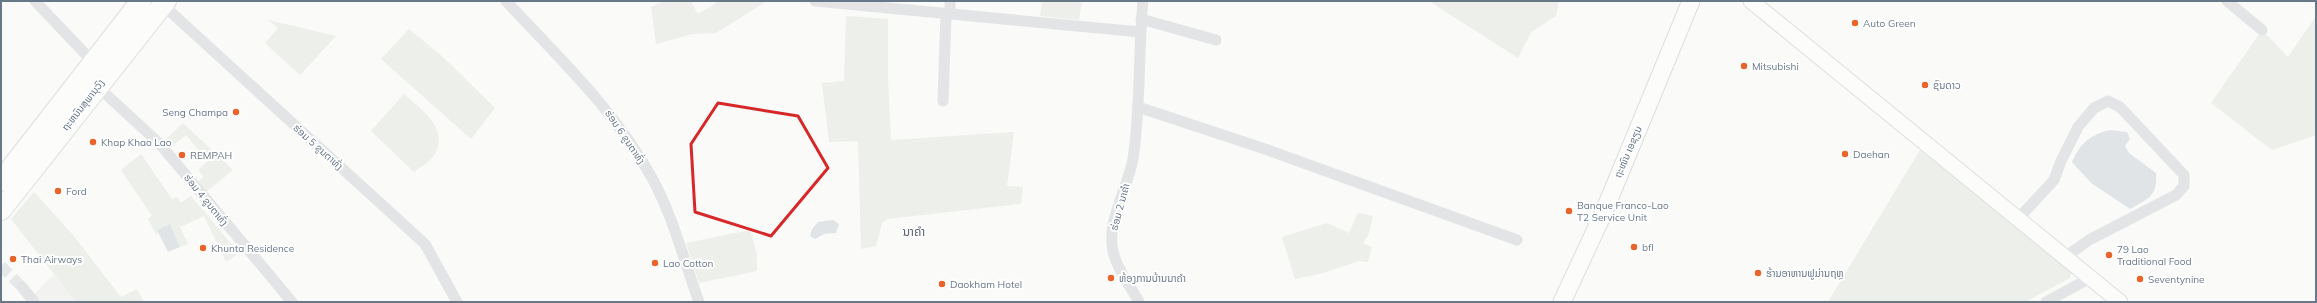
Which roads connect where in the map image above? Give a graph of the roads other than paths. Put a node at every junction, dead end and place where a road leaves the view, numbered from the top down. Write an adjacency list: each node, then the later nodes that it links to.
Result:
1 (35, 1): 16 (street)
2 (141, 1): 16 (highway, ຖະຫນົນສຸພານຸວົງ)
3 (506, 1): 30 (street, ຮ່ອມ 6 ຂູນຕາທົ່ງ)
4 (815, 1): 11 (street)
5 (950, 1): 11 (street)
6 (1143, 1): 12 (street, ຮ່ອມ 2 ນາຄຳ)
7 (1691, 1): 32 (main road, ຖະໜົນ ເອຊຽນ)
8 (1751, 1): 22 (street)
9 (2227, 1): 13 (street)
10 (164, 3): 17 (highway, ຖະຫນົນສຸພານຸວົງ); 29 (street, ຮ່ອມ 5 ຂູນຕາທົ່ງ)
11 (948, 14): 14 (street); 18 (street)
12 (1142, 19): 14 (street, ຮ່ອມ 2 ນາຄຳ); 15 (street)
13 (2262, 30)
14 (1140, 32): 19 (street, ຮ່ອມ 2 ນາຄຳ)
15 (1216, 40)
16 (93, 62): 20 (highway, ຖະຫນົນສຸພານຸວົງ)
17 (98, 87): 21 (highway, ຖະຫນົນສຸພານຸວົງ); 28 (street, ຮ່ອມ 4 ຂູນຕາທົ່ງ)
18 (943, 101)
19 (1138, 107): 23 (street); 31 (street, ຮ່ອມ 2 ນາຄຳ)
20 (3, 175)
21 (1, 210)
22 (2018, 219): 24 (street); 24 (street)
23 (1517, 240)
24 (2065, 258): 25 (street)
25 (2090, 278): 33 (street); 34 (street)
26 (22, 287): 27 (street)
27 (34, 302)
28 (292, 302)
29 (457, 302)
30 (699, 302)
31 (1139, 302)
32 (1562, 302)
33 (2046, 302)
34 (2120, 302)

